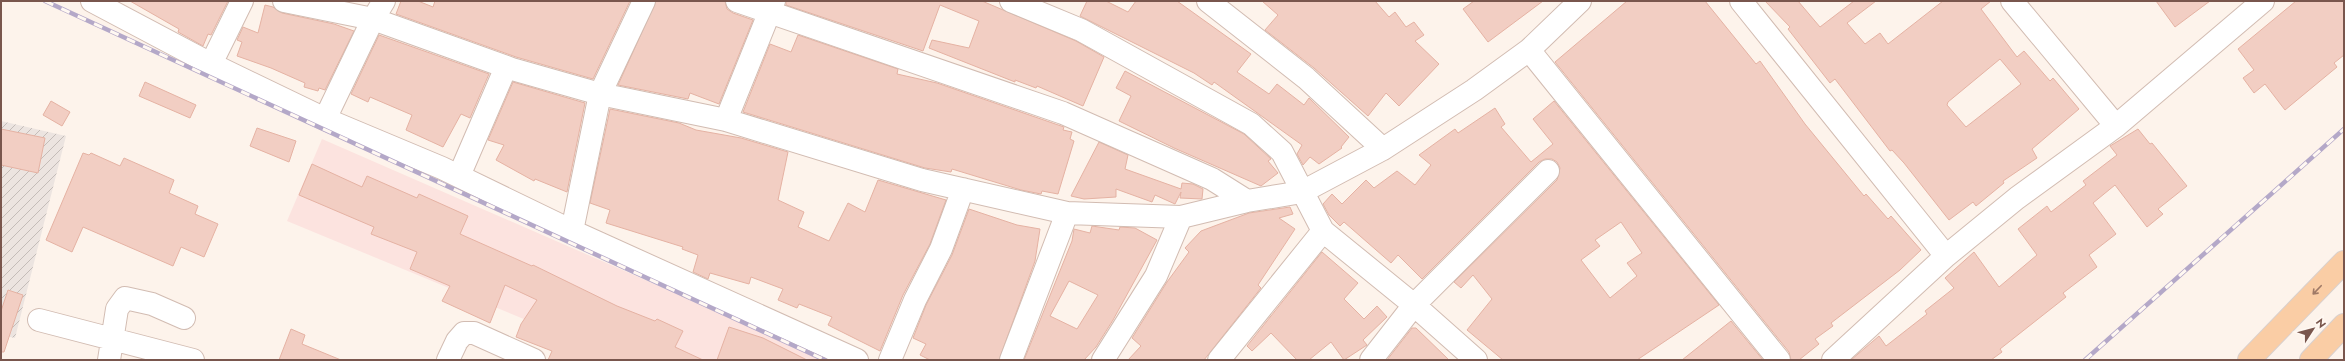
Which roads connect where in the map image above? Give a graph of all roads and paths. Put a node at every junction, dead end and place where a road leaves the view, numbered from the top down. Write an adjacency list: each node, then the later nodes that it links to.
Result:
1 (92, 1): 13 (street)
2 (242, 1): 17 (street)
3 (284, 1): 15 (street)
4 (384, 1): 15 (street)
5 (644, 1): 19 (street)
6 (737, 1): 14 (street)
7 (1011, 1): 27 (street)
8 (1208, 1): 23 (street)
9 (1580, 1): 16 (street)
10 (1742, 1): 33 (street)
11 (2012, 1): 22 (street)
12 (2263, 1): 22 (street)
13 (115, 6): 17 (street)
14 (772, 7): 21 (street); 28 (street)
15 (373, 19): 18 (street); 20 (street)
16 (1529, 50): 23 (street); 50 (street)
17 (211, 64): 20 (street)
18 (506, 67): 19 (street); 25 (street)
19 (600, 94): 21 (street); 31 (street)
20 (325, 119): 25 (street)
21 (726, 120): 26 (street)
22 (2116, 126): 33 (street)
23 (1382, 149): 27 (street)
24 (1548, 171): 35 (street)
25 (459, 176): 31 (street)
26 (963, 189): 29 (street); 44 (street)
27 (1302, 192): 28 (street); 32 (street)
28 (1246, 201): 30 (street)
29 (1067, 213): 30 (street); 45 (street)
30 (1181, 217): 46 (street)
31 (572, 231): 43 (street)
32 (1323, 231): 35 (street); 47 (street)
33 (1946, 256): 51 (street)
34 (2344, 262): 52 (main road, one-way to 52)
35 (1414, 305): 48 (street); 49 (street)
36 (184, 318): 39 (street)
37 (39, 320): 39 (street)
38 (2344, 325): 53 (main road)
39 (111, 350): 40 (street)
40 (193, 360)
41 (448, 360): 42 (street)
42 (534, 360)
43 (857, 360)
44 (890, 360)
45 (1011, 360)
46 (1103, 360)
47 (1219, 360)
48 (1371, 360)
49 (1476, 360)
50 (1779, 360)
51 (1833, 360)
52 (2249, 360)
53 (2311, 360)

